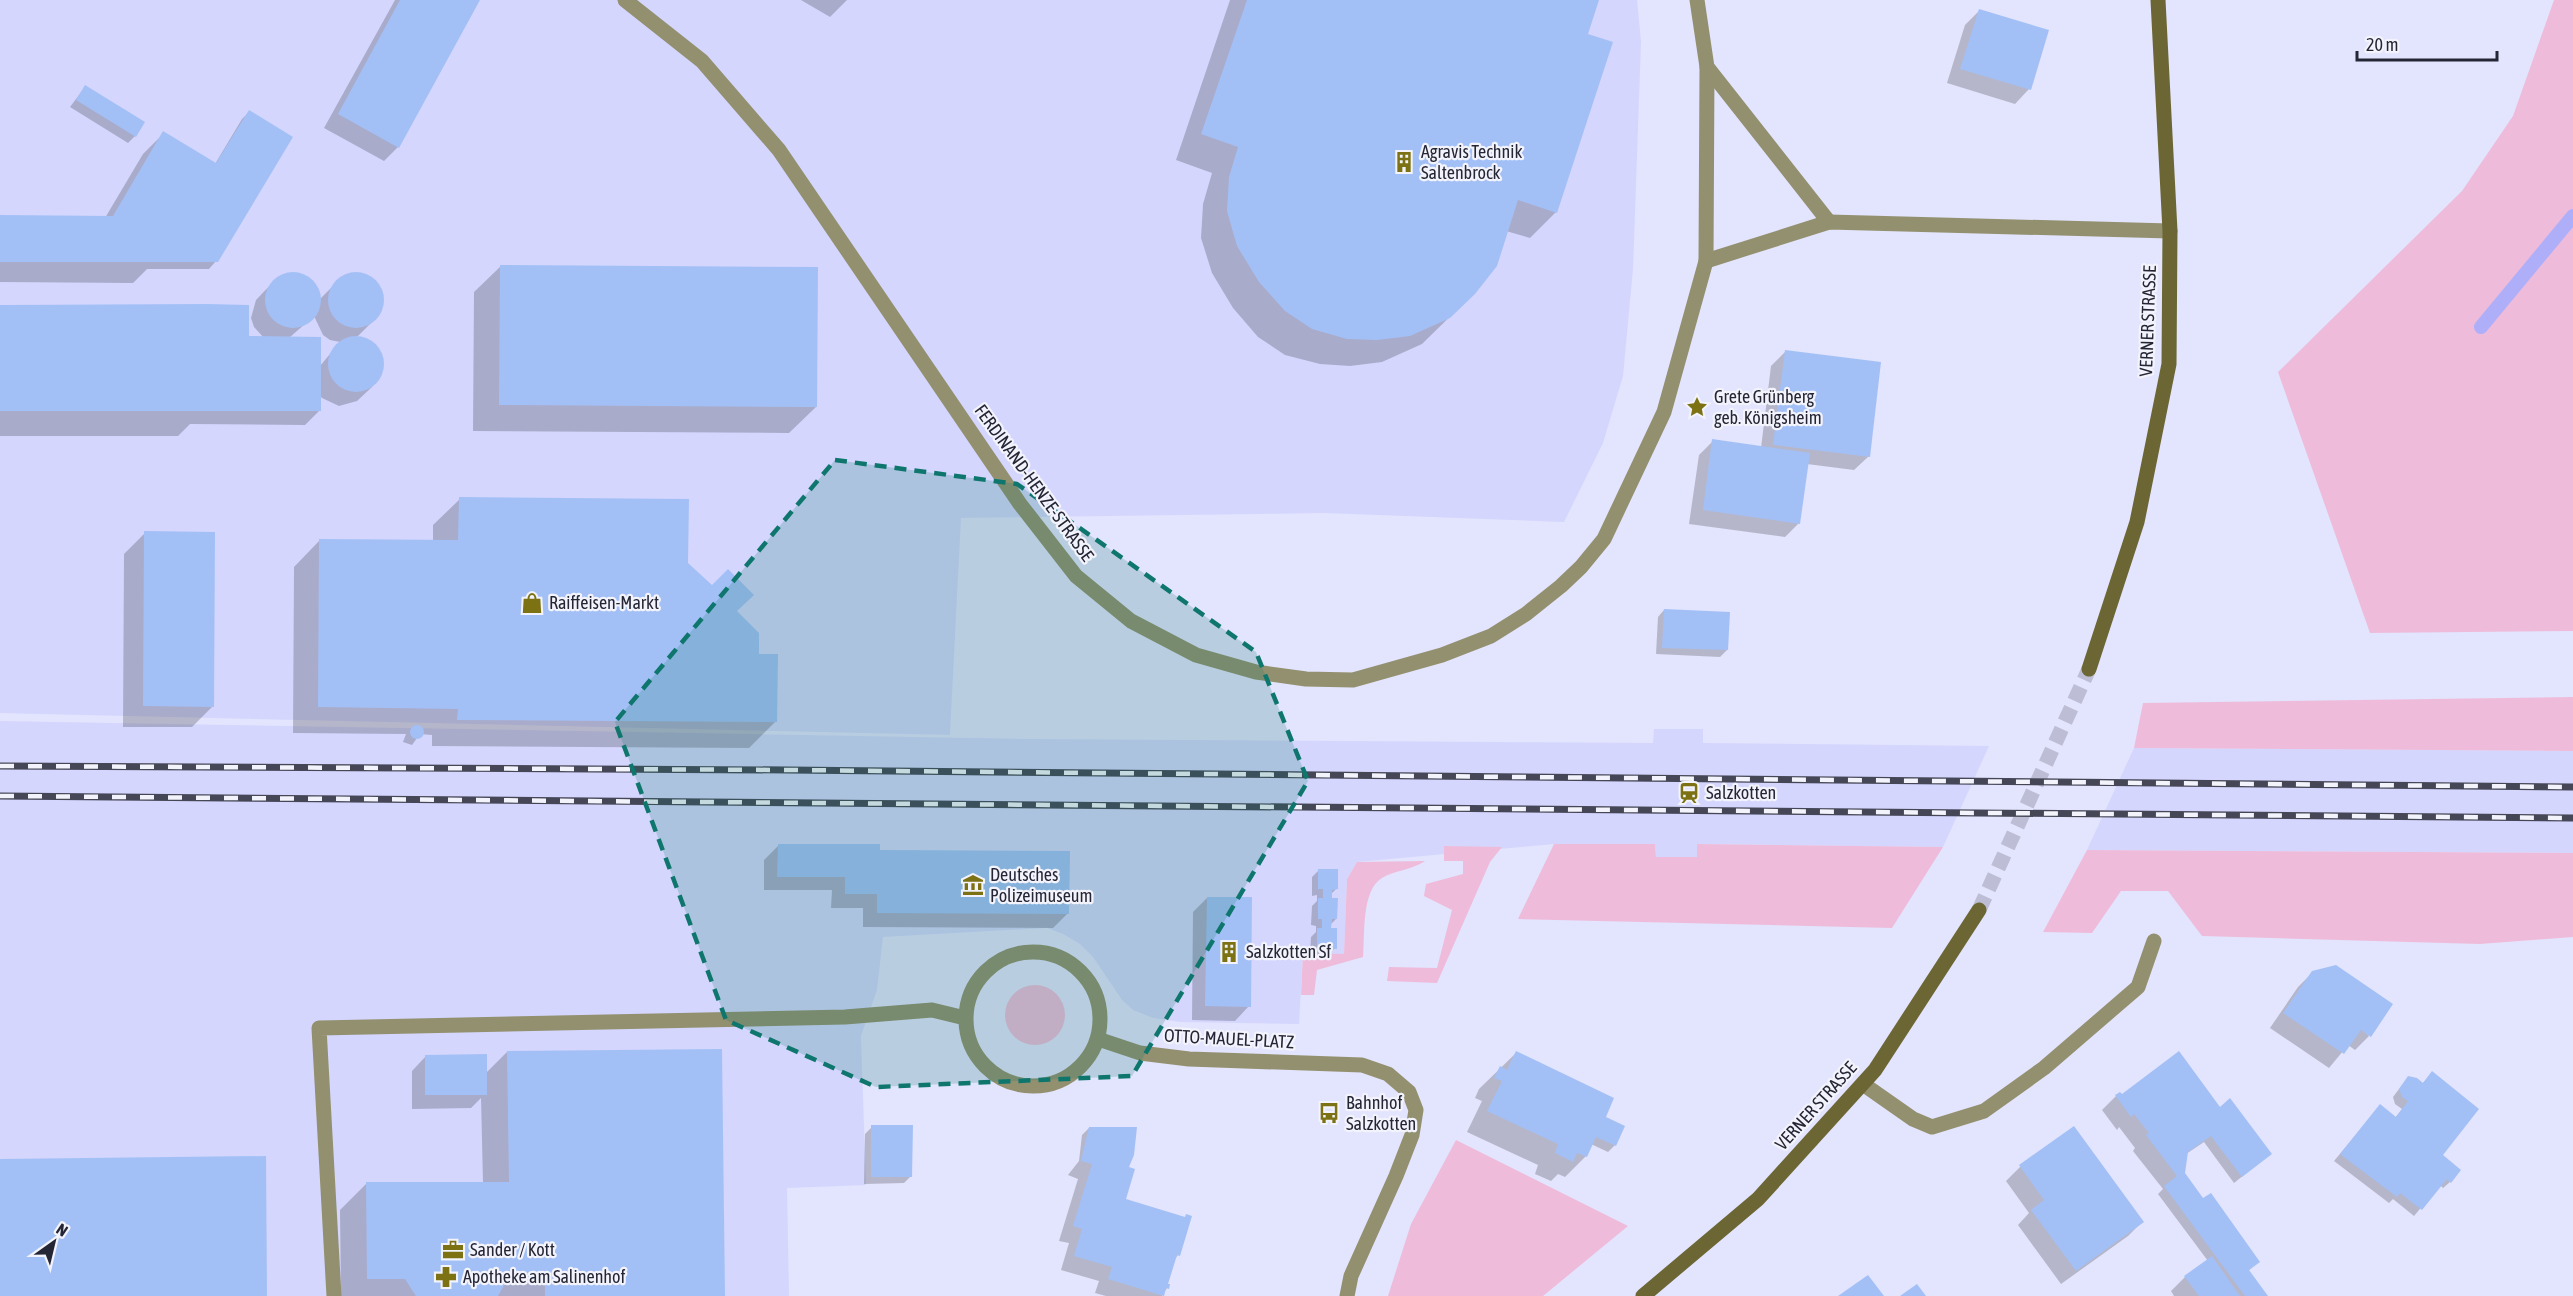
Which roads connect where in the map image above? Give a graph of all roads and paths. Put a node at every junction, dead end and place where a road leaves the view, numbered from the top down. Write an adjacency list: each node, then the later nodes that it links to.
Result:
1 (625, 0): 7 (street, FERDINAND-HENZE-STRASSE)
2 (1697, 0): 4 (street)
3 (2158, 0): 6 (main road, VERNER STRASSE)
4 (1707, 67): 5 (street); 7 (street, FERDINAND-HENZE-STRASSE)
5 (1829, 222): 6 (street); 7 (street)
6 (2170, 231): 8 (main road, VERNER STRASSE)
7 (1706, 261)
8 (2089, 669)
9 (1979, 910): 13 (main road, VERNER STRASSE)
10 (2154, 941): 13 (street)
11 (965, 1018): 12 (street); 12 (street); 14 (street)
12 (1098, 1039): 15 (street, OTTO-MAUEL-PLATZ)
13 (1863, 1084): 16 (main road, VERNER STRASSE)
14 (334, 1296)
15 (1347, 1296)
16 (1643, 1296)

